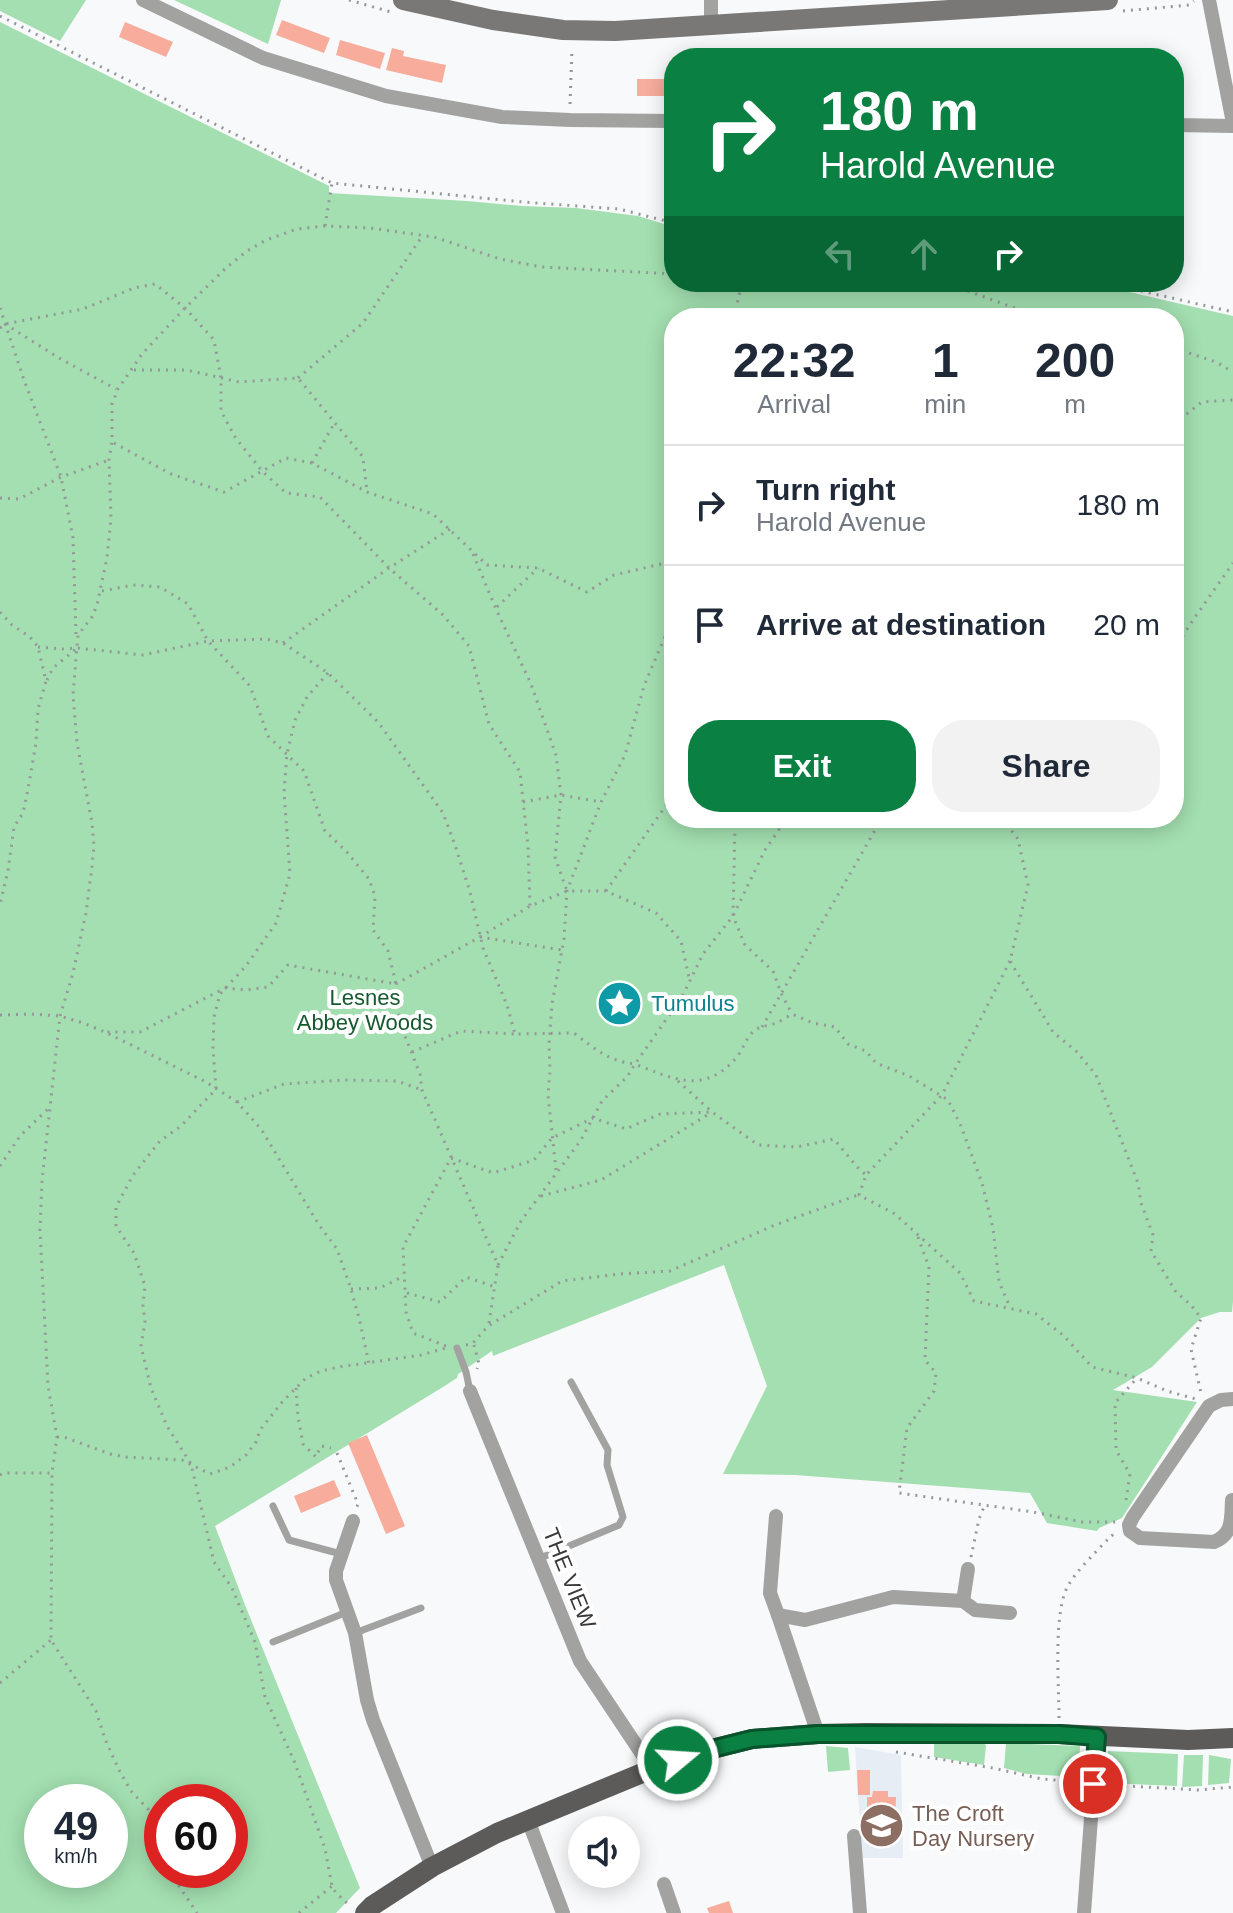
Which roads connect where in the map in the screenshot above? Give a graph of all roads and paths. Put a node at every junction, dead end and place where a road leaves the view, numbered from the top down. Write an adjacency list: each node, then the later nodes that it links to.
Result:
1 (143, 0): 10 (street)
2 (349, 0): 6 (path)
3 (711, 0): 8 (street)
4 (1108, 0): 8 (main road)
5 (1209, 0): 12 (street)
6 (400, 7): 8 (main road)
7 (0, 16): 14 (path)
8 (711, 25)
9 (573, 50): 10 (path)
10 (570, 120): 11 (street)
11 (664, 121)
12 (1233, 124): 13 (street)
13 (1184, 125)
14 (332, 183): 15 (path); 16 (path)
15 (664, 220)
16 (325, 226): 17 (path); 22 (path)
17 (423, 235): 18 (path); 31 (path)
18 (664, 273)
19 (971, 292): 23 (path)
20 (1146, 292): 24 (path)
21 (0, 308): 25 (path)
22 (185, 308): 25 (path); 28 (path); 30 (path)
23 (1015, 308)
24 (1233, 312)
25 (5, 324): 26 (path); 32 (path); 40 (path)
26 (0, 328)
27 (1184, 351): 29 (path)
28 (131, 370): 30 (path); 32 (path)
29 (1233, 372)
30 (221, 378): 31 (path); 39 (path)
31 (298, 378): 35 (path)
32 (118, 389): 36 (path)
33 (1233, 400): 34 (path)
34 (1184, 416)
35 (335, 422): 38 (path); 41 (path)
36 (112, 442): 37 (path); 39 (path)
37 (109, 460): 40 (path); 49 (path)
38 (312, 463): 39 (path); 41 (path)
39 (262, 471): 47 (path)
40 (61, 477): 42 (path); 57 (path)
41 (367, 492): 43 (path)
42 (0, 498)
43 (450, 529): 44 (path); 47 (path)
44 (472, 551): 48 (path); 50 (path)
45 (664, 562): 48 (path)
46 (1233, 563): 52 (path)
47 (389, 568): 55 (path); 62 (path)
48 (538, 568): 50 (path)
49 (100, 591): 54 (path); 57 (path)
50 (496, 609): 61 (path)
51 (0, 612): 56 (path)
52 (1184, 634)
53 (664, 639): 63 (path)
54 (208, 641): 55 (path); 57 (path); 60 (path)
55 (283, 643): 58 (path)
56 (38, 647): 57 (path); 59 (path)
57 (77, 648): 59 (path); 83 (path)
58 (328, 673): 60 (path); 74 (path)
59 (46, 681): 71 (path)
60 (287, 754): 78 (path); 79 (path)
61 (561, 795): 62 (path); 63 (path); 69 (path)
62 (523, 802): 72 (path)
63 (601, 802): 69 (path)
64 (664, 808): 70 (path)
65 (735, 828): 73 (path)
66 (780, 828): 73 (path)
67 (876, 828): 80 (path)
68 (1010, 828): 76 (path)
69 (567, 891): 70 (path); 72 (path); 75 (path)
70 (606, 891): 77 (path)
71 (0, 904)
72 (530, 906): 74 (path)
73 (733, 916): 77 (path); 80 (path)
74 (480, 937): 75 (path); 78 (path); 86 (path)
75 (562, 950): 87 (path)
76 (1010, 961): 93 (path); 115 (path)
77 (690, 982): 89 (path)
78 (396, 984): 79 (path); 88 (path)
79 (225, 988): 85 (path); 91 (path)
80 (781, 993): 81 (path); 84 (path)
81 (792, 1014): 84 (path); 93 (path)
82 (0, 1015): 83 (path)
83 (60, 1016): 85 (path); 95 (path)
84 (762, 1027): 90 (path)
85 (105, 1032): 91 (path)
86 (515, 1034): 87 (path); 88 (path)
87 (550, 1034): 89 (path); 98 (path)
88 (412, 1052): 92 (path)
89 (635, 1064): 90 (path); 97 (path)
90 (678, 1081): 96 (path)
91 (216, 1089): 94 (path); 123 (path)
92 (422, 1090): 94 (path); 99 (path)
93 (942, 1095): 102 (path); 111 (path)
94 (237, 1102): 109 (path)
95 (50, 1108): 100 (path); 120 (path)
96 (712, 1112): 97 (path); 102 (path); 104 (path)
97 (593, 1118): 98 (path); 101 (path)
98 (552, 1138): 99 (path); 101 (path)
99 (451, 1158): 106 (path); 107 (path)
100 (0, 1166)
101 (556, 1172): 104 (path)
102 (866, 1175): 103 (path)
103 (859, 1195): 105 (path); 112 (path)
104 (540, 1197): 106 (path)
105 (917, 1236): 111 (path); 127 (path)
106 (498, 1265): 108 (path)
107 (405, 1276): 109 (path); 110 (path)
108 (495, 1287): 110 (path); 112 (path)
109 (351, 1289): 114 (path)
110 (405, 1292): 114 (path)
111 (1010, 1308): 115 (path)
112 (488, 1326): 113 (path)
113 (457, 1348): 118 (lane)
114 (369, 1364): 117 (path)
115 (1137, 1378): 131 (path)
116 (571, 1382): 133 (lane)
117 (296, 1388): 121 (path); 123 (path)
118 (470, 1391): 133 (street, THE VIEW)
119 (1233, 1399): 131 (street)
120 (57, 1437): 123 (path); 124 (path)
121 (331, 1448)
122 (337, 1453): 130 (path)
123 (191, 1464): 157 (path)
124 (52, 1473): 125 (path); 141 (path)
125 (0, 1475)
126 (1232, 1500): 131 (street)
127 (985, 1505): 131 (path); 134 (path)
128 (273, 1506): 132 (lane)
129 (776, 1516): 139 (street)
130 (353, 1521): 132 (street)
131 (1124, 1524): 145 (path)
132 (341, 1554): 137 (street)
133 (538, 1559): 149 (street, THE VIEW)
134 (968, 1569): 135 (street)
135 (963, 1601): 138 (street); 139 (street)
136 (421, 1608): 140 (lane)
137 (347, 1612): 140 (street); 142 (lane)
138 (1010, 1613)
139 (778, 1615): 144 (street)
140 (355, 1633): 155 (street)
141 (51, 1640): 143 (path); 152 (path)
142 (273, 1642)
143 (0, 1683)
144 (818, 1734): 145 (main road); 149 (main road)
145 (1059, 1734): 146 (main road)
146 (1097, 1737): 147 (main road); 150 (street)
147 (1233, 1738)
148 (892, 1752): 150 (path)
149 (652, 1769): 153 (main road)
150 (1093, 1784): 151 (path); 166 (street)
151 (1233, 1787)
152 (144, 1805)
153 (528, 1820): 155 (main road); 163 (street)
154 (854, 1836): 165 (street)
155 (432, 1867): 162 (main road)
156 (664, 1884): 164 (street)
157 (332, 1886): 159 (path); 161 (path)
158 (180, 1888): 160 (path)
159 (346, 1901)
160 (197, 1913)
161 (299, 1913)
162 (365, 1913)
163 (563, 1913)
164 (674, 1913)
165 (860, 1913)
166 (1084, 1913)

